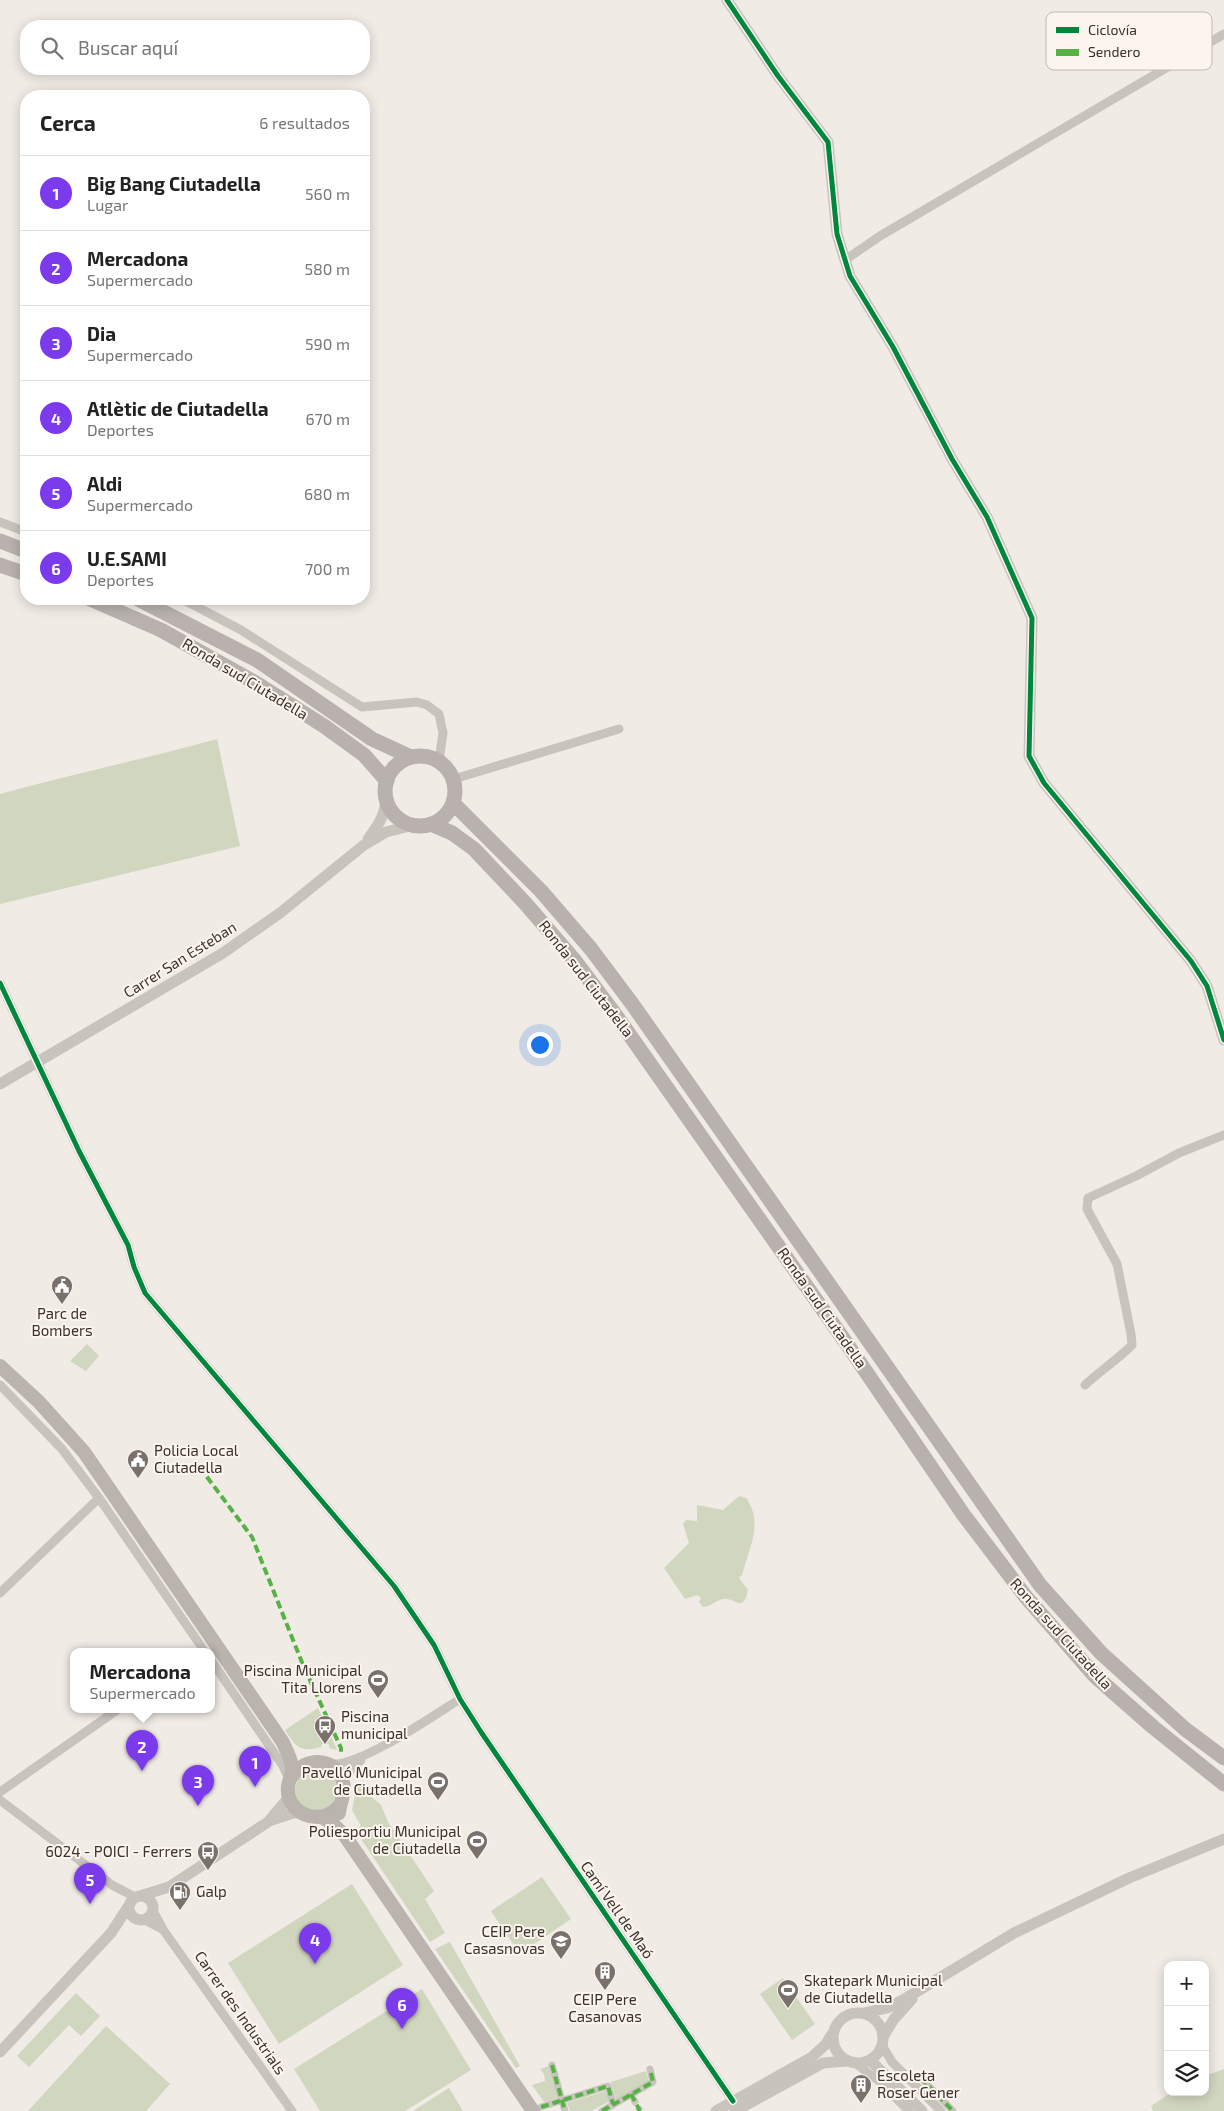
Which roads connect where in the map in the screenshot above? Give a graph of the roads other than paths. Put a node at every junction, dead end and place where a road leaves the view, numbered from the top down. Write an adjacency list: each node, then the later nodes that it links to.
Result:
1 (727, 0): 5 (street)
2 (1224, 34): 3 (street)
3 (1212, 41)
4 (1163, 70): 5 (street)
5 (845, 260): 26 (street)
6 (0, 522): 7 (street)
7 (20, 530)
8 (0, 541): 9 (main road)
9 (20, 549)
10 (0, 565): 11 (main road)
11 (20, 572)
12 (104, 605): 19 (main road, Ronda sud Ciutadella)
13 (150, 605): 16 (main road, Ronda sud Ciutadella)
14 (193, 605): 17 (street)
15 (619, 728): 18 (street)
16 (411, 757): 17 (main road); 19 (main road)
17 (440, 761): 18 (main road)
18 (454, 779): 21 (main road)
19 (387, 782): 20 (main road)
20 (386, 797): 23 (main road); 24 (street, Carrer San Esteban)
21 (453, 803): 22 (main road); 41 (main road, Ronda sud Ciutadella)
22 (431, 824): 23 (main road); 46 (main road, Ronda sud Ciutadella)
23 (414, 825): 24 (street, Carrer San Esteban)
24 (364, 845): 27 (street, Carrer San Esteban)
25 (0, 983): 27 (street, Camí Vell de Maó)
26 (1224, 1040)
27 (36, 1063): 28 (street, Carrer San Esteban); 37 (street, Camí Vell de Maó)
28 (0, 1084)
29 (1224, 1135): 32 (street)
30 (1, 1366): 39 (main road)
31 (0, 1385): 33 (street)
32 (1085, 1385)
33 (98, 1498): 34 (street); 35 (street)
34 (0, 1593)
35 (200, 1648)
36 (215, 1666): 44 (street)
37 (460, 1699): 40 (street); 76 (street, Camí Vell de Maó)
38 (113, 1713): 47 (street)
39 (282, 1741): 42 (main road); 44 (main road)
40 (367, 1755): 43 (street); 45 (street)
41 (1224, 1758)
42 (308, 1762): 43 (main road); 44 (main road)
43 (328, 1764): 45 (main road)
44 (291, 1778): 48 (main road)
45 (344, 1784): 50 (main road)
46 (1224, 1784)
47 (0, 1792)
48 (289, 1797): 51 (main road); 53 (street)
49 (0, 1800): 59 (street)
50 (340, 1805): 52 (main road); 54 (main road)
51 (301, 1813): 52 (main road); 53 (street)
52 (322, 1817): 54 (main road)
53 (268, 1822): 58 (street)
54 (345, 1835): 77 (main road)
55 (1224, 1839): 57 (street)
56 (1224, 1848): 57 (street)
57 (1196, 1852): 64 (street)
58 (169, 1887): 59 (street); 60 (street)
59 (134, 1901): 60 (street); 61 (street); 63 (street)
60 (153, 1909): 61 (street); 62 (street, Carrer des Industrials)
61 (142, 1920): 62 (street, Carrer des Industrials); 63 (street)
62 (164, 1931): 78 (street, Carrer des Industrials)
63 (111, 1933): 68 (street)
64 (925, 1989): 65 (street); 67 (street)
65 (864, 2014): 66 (street); 67 (street)
66 (832, 2034): 70 (street); 76 (street)
67 (883, 2041): 69 (street); 84 (street)
68 (0, 2052)
69 (870, 2060): 70 (street); 83 (street)
70 (851, 2062): 76 (street); 82 (street)
71 (552, 2066): 74 (street)
72 (650, 2070): 75 (street)
73 (922, 2077): 85 (street)
74 (562, 2100): 75 (street); 77 (street); 79 (street)
75 (614, 2104): 80 (street)
76 (738, 2108): 81 (street)
77 (537, 2109)
78 (292, 2111)
79 (565, 2111)
80 (602, 2111)
81 (716, 2111)
82 (909, 2111)
83 (922, 2111)
84 (941, 2111)
85 (953, 2111)

